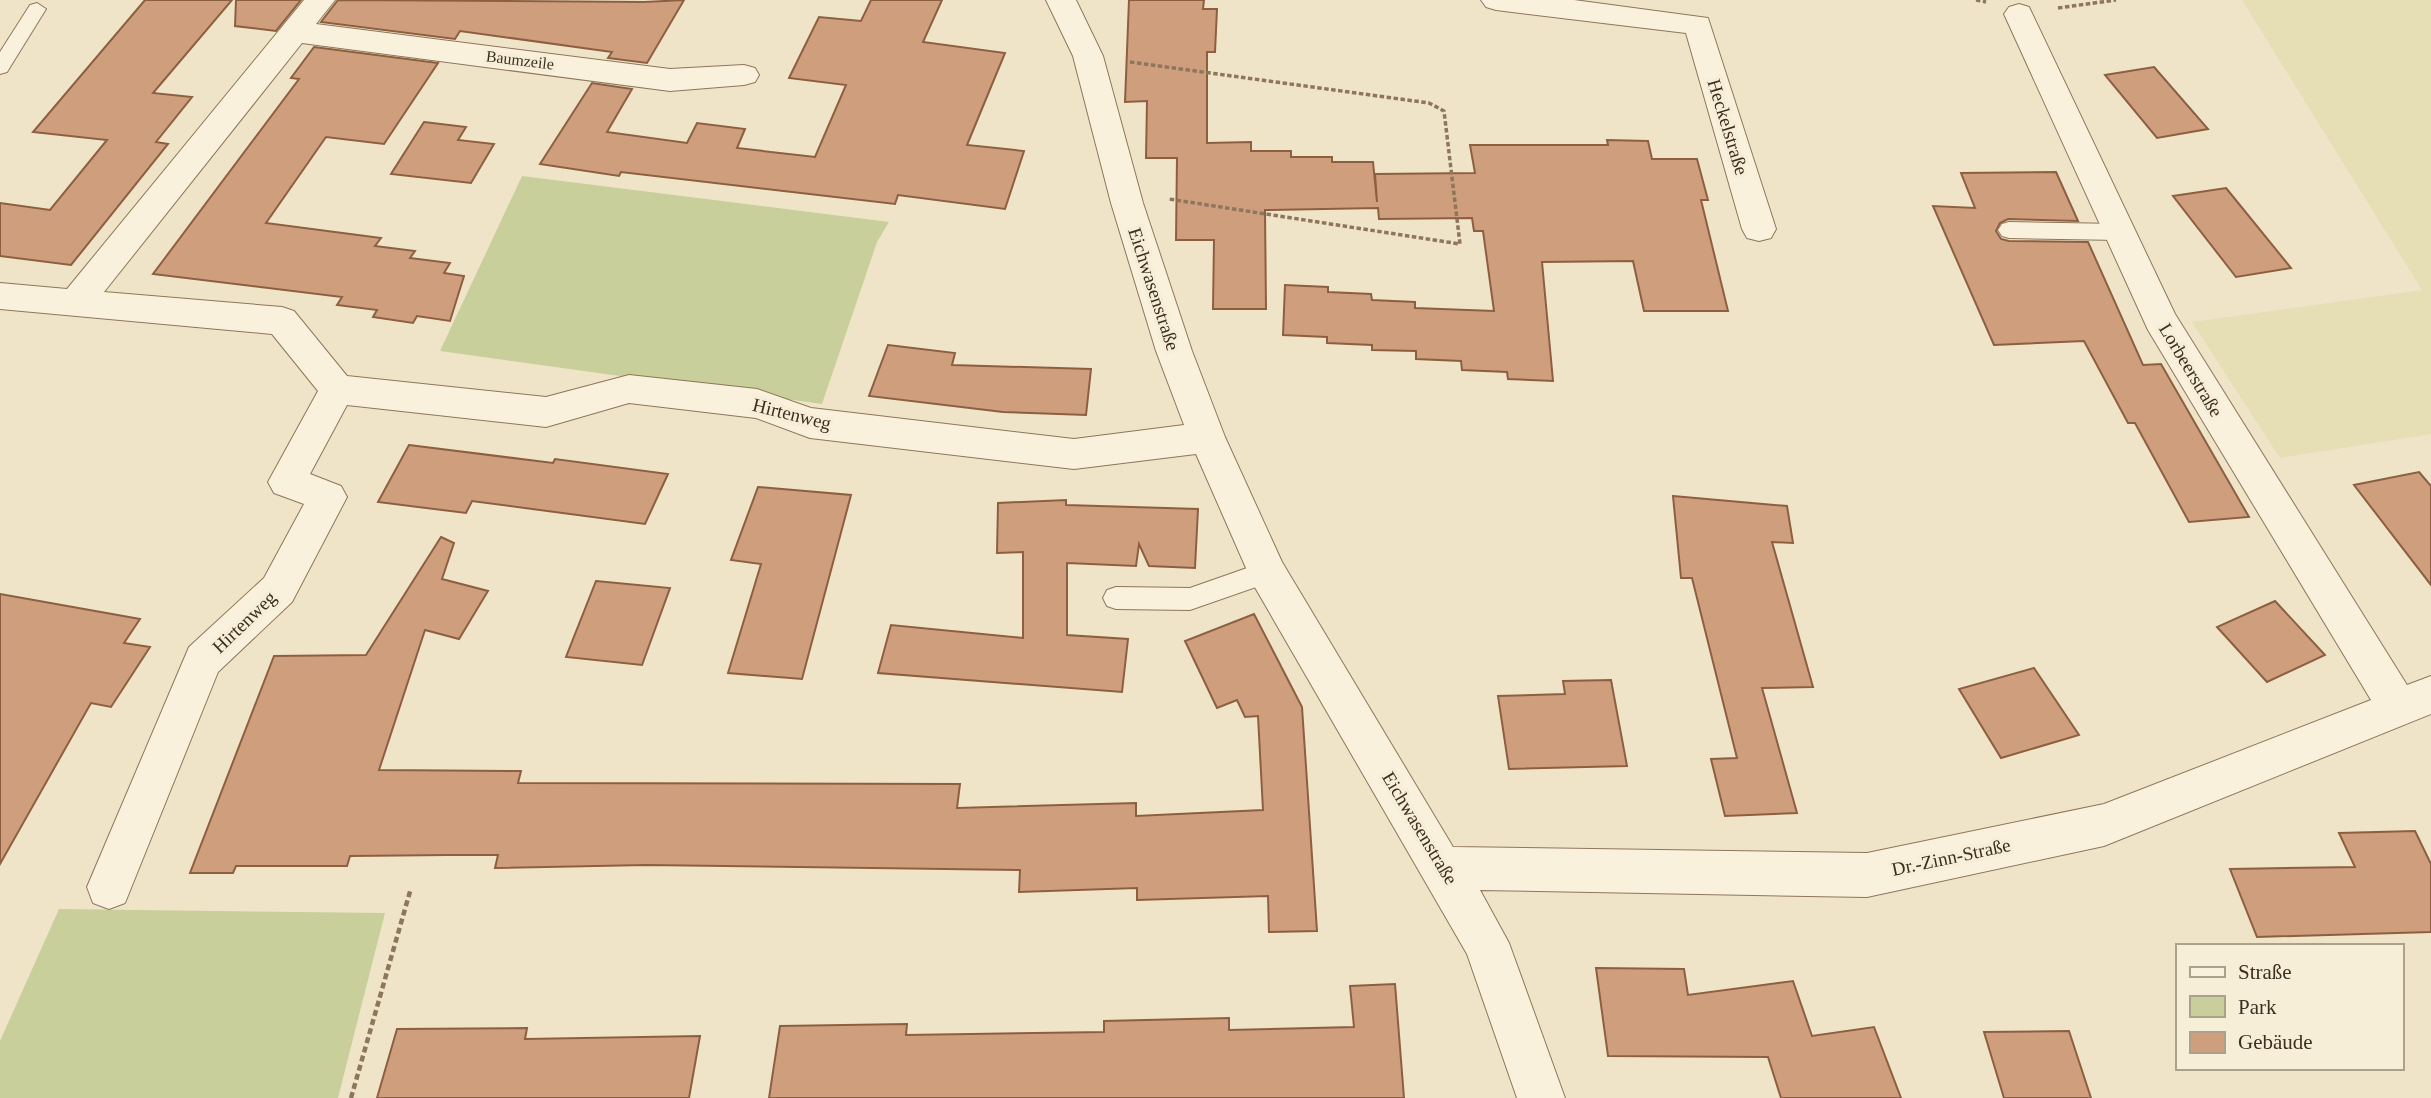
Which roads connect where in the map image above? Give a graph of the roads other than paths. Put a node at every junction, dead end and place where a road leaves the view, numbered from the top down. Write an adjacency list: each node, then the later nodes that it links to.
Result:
1 (320, 0): 6 (street)
2 (1061, 0): 15 (street, Eichwasenstraße)
3 (1496, 0): 9 (street, Heckelstraße)
4 (37, 9): 7 (lane)
5 (2019, 14): 11 (street, Lorbeerstraße)
6 (297, 32): 8 (street, Baumzeile); 13 (street)
7 (0, 67)
8 (744, 75)
9 (1759, 229)
10 (2010, 230): 11 (lane)
11 (2119, 232): 18 (street, Lorbeerstraße)
12 (0, 296): 13 (street)
13 (76, 302): 14 (street)
14 (337, 389): 15 (street, Hirtenweg); 20 (street, Hirtenweg)
15 (1207, 437): 16 (street, Eichwasenstraße)
16 (1267, 572): 17 (lane); 19 (street, Eichwasenstraße)
17 (1116, 598)
18 (2415, 701): 19 (street, Dr.-Zinn-Straße)
19 (1443, 868): 21 (street, Eichwasenstraße)
20 (108, 887)
21 (1541, 1098)

